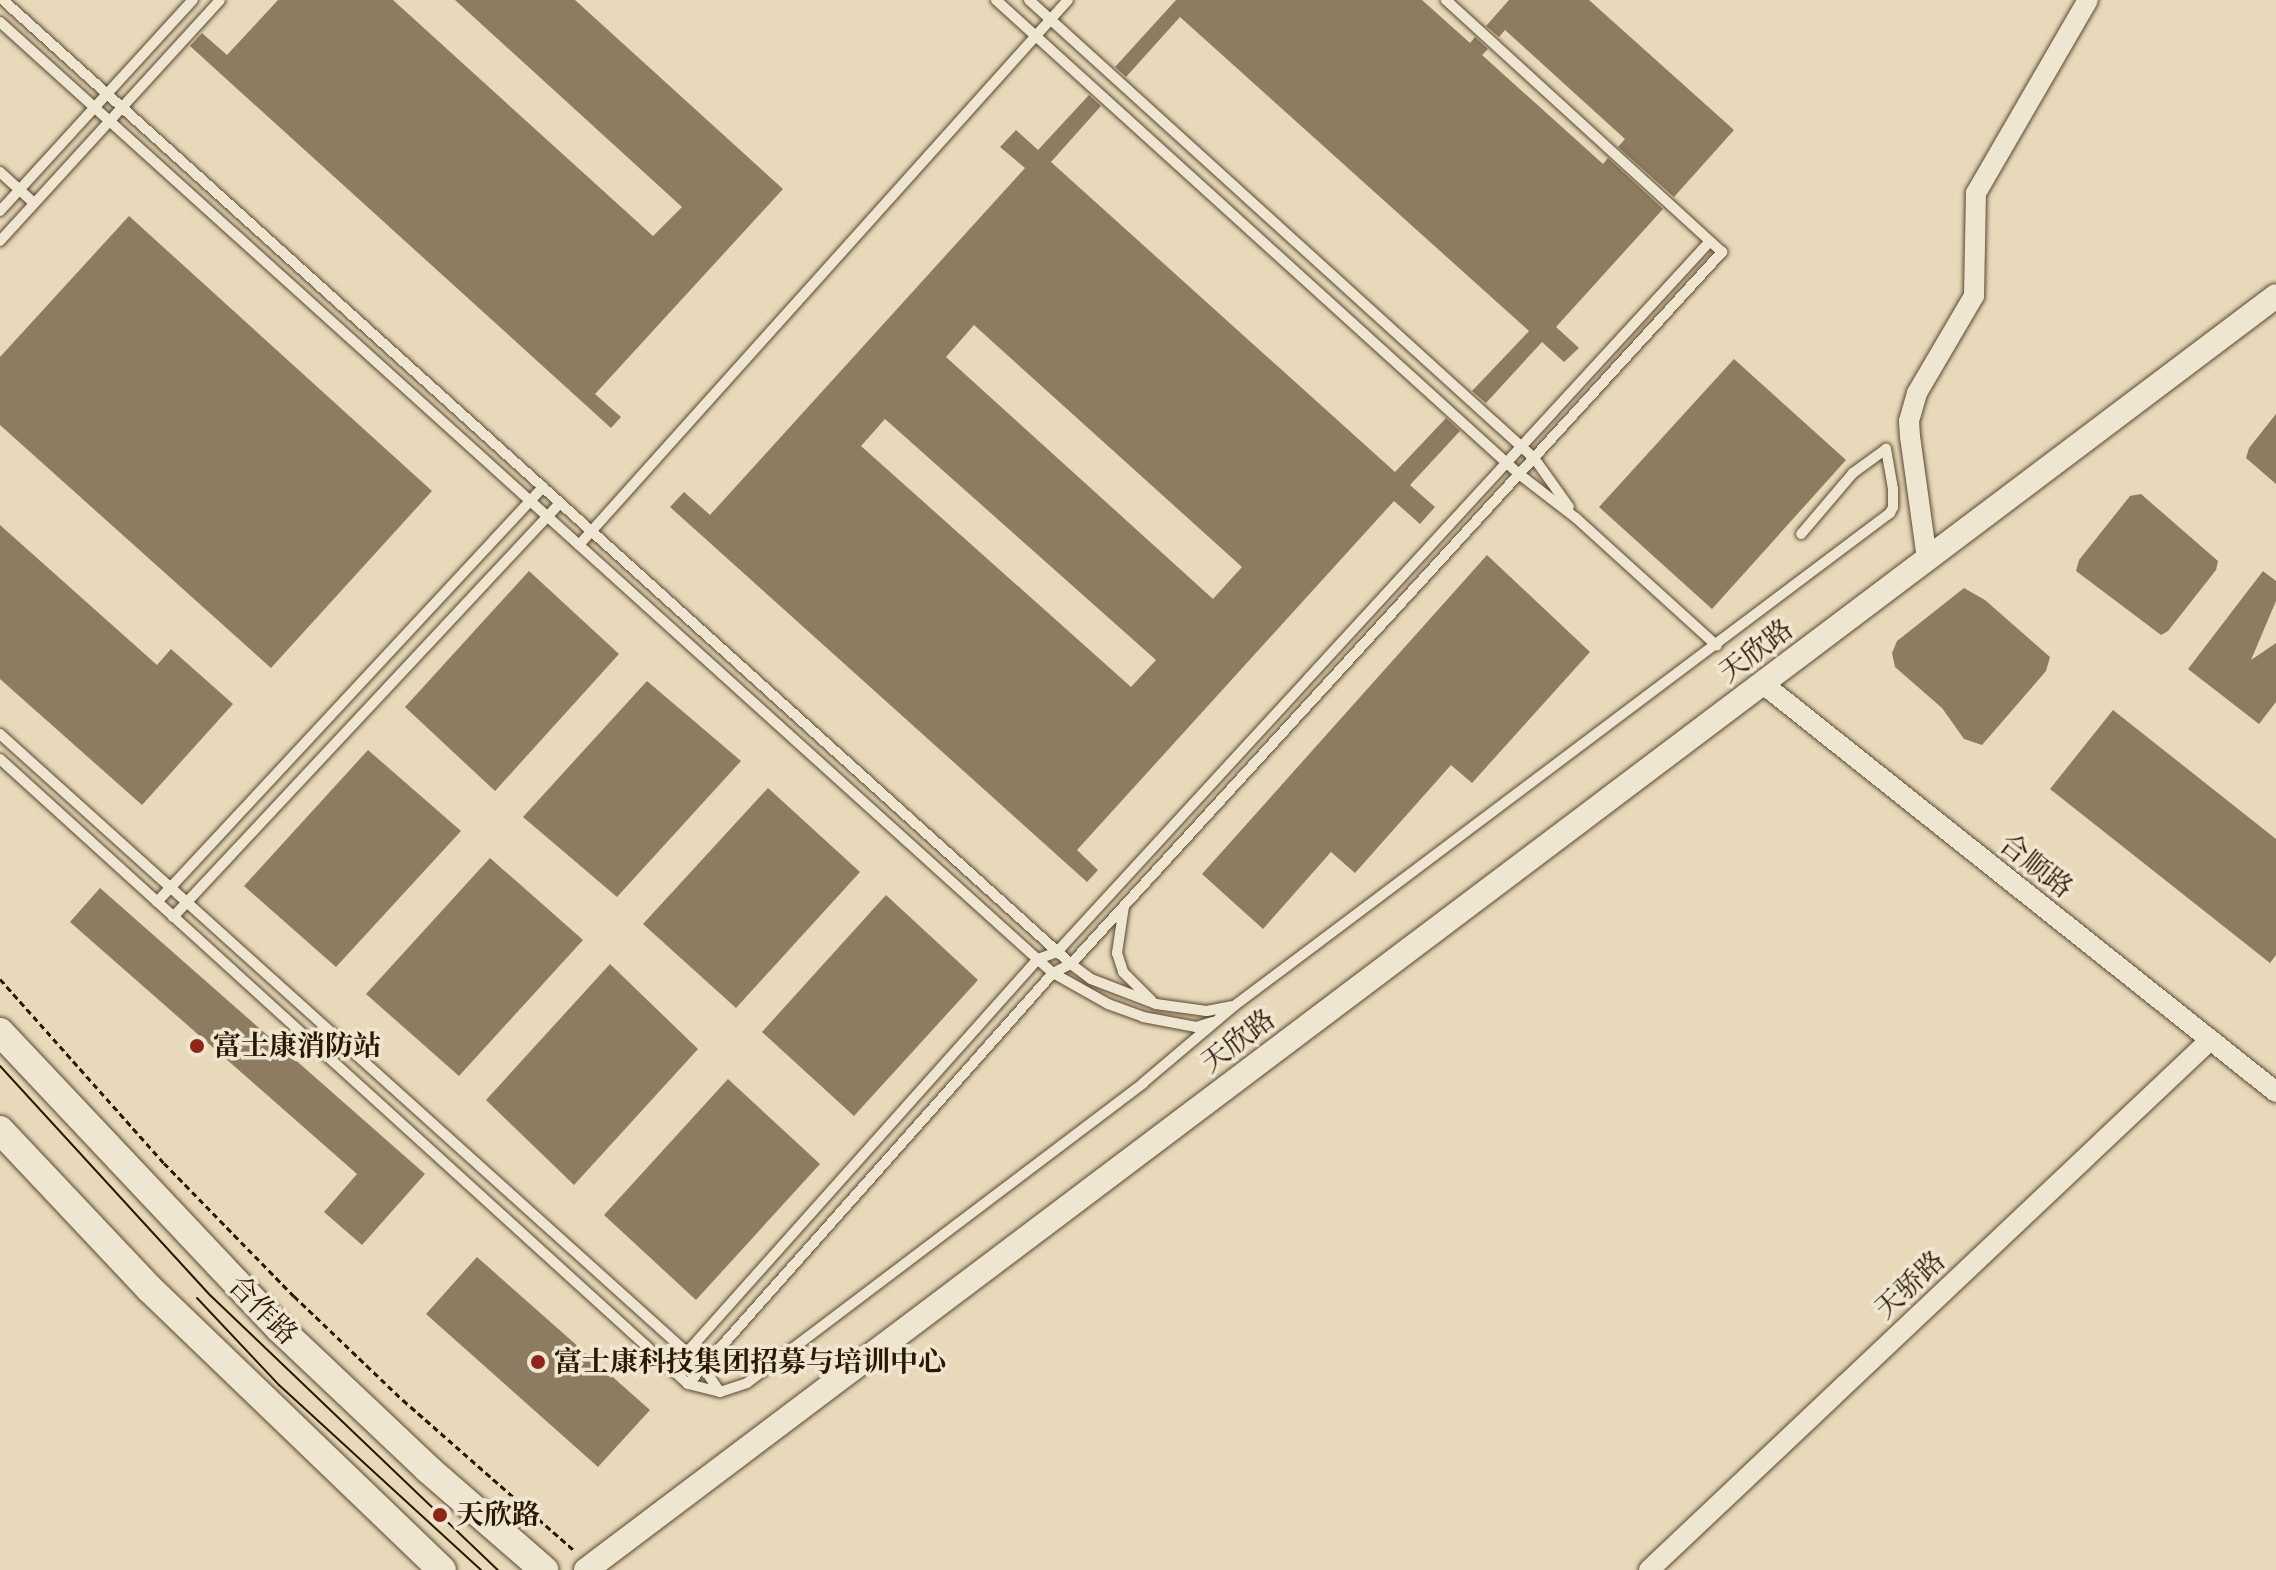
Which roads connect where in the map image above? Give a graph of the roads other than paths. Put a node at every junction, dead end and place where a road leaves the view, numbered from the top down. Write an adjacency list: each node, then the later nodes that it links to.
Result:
1 (3, 0): 12 (lane)
2 (193, 0): 12 (lane)
3 (220, 0): 13 (lane)
4 (996, 0): 11 (lane)
5 (1029, 0): 9 (lane)
6 (1068, 0): 9 (lane)
7 (1446, 0): 21 (lane)
8 (2088, 0): 35 (street)
9 (1050, 19): 11 (lane); 23 (lane)
10 (0, 22): 14 (lane)
11 (1035, 36): 25 (lane); 32 (lane)
12 (108, 94): 13 (lane); 14 (lane)
13 (122, 107): 15 (lane); 27 (lane)
14 (95, 108): 15 (lane); 17 (lane)
15 (109, 121): 18 (lane); 28 (lane)
16 (0, 172): 17 (lane)
17 (20, 190): 18 (lane); 19 (lane)
18 (34, 203): 20 (lane)
19 (0, 211)
20 (0, 241)
21 (1710, 241): 23 (lane); 24 (lane)
22 (2276, 296): 35 (street, 天欣路)
23 (1522, 447): 24 (lane); 25 (lane)
24 (1534, 458): 26 (lane); 31 (lane)
25 (1507, 463): 26 (lane); 45 (lane)
26 (1519, 474): 31 (lane); 43 (lane)
27 (543, 487): 28 (lane); 29 (lane)
28 (530, 501): 30 (lane); 40 (lane)
29 (560, 503): 30 (lane); 32 (lane)
30 (548, 517): 34 (lane); 42 (lane)
31 (1576, 518): 36 (lane)
32 (591, 531): 34 (lane); 45 (lane)
33 (1801, 534): 36 (lane)
34 (579, 545): 46 (lane)
35 (1927, 559): 37 (street, 天欣路)
36 (1717, 646): 50 (lane)
37 (1762, 683): 52 (street, 合顺路); 60 (street, 天欣路)
38 (0, 734): 40 (lane)
39 (0, 759): 41 (lane)
40 (171, 887): 41 (lane); 42 (lane)
41 (157, 902): 44 (lane)
42 (187, 902): 44 (lane); 55 (lane)
43 (1124, 906): 47 (lane); 49 (lane)
44 (173, 917): 57 (lane)
45 (1057, 952): 46 (lane); 47 (lane)
46 (1038, 959): 48 (lane); 55 (lane)
47 (1071, 964): 48 (lane); 49 (lane)
48 (1053, 973): 50 (lane); 56 (lane)
49 (1156, 1004): 50 (lane)
50 (1234, 1006): 59 (lane)
51 (0, 1032): 62 (main road, 合作路)
52 (2210, 1040): 53 (street, 合顺路); 63 (street, 天骄路)
53 (2276, 1092)
54 (0, 1130): 61 (main road)
55 (688, 1353): 56 (lane); 57 (lane)
56 (703, 1367): 58 (lane); 59 (lane)
57 (672, 1369): 58 (lane)
58 (688, 1384): 59 (lane)
59 (720, 1392)
60 (590, 1567)
61 (442, 1570)
62 (544, 1570)
63 (1649, 1570)

